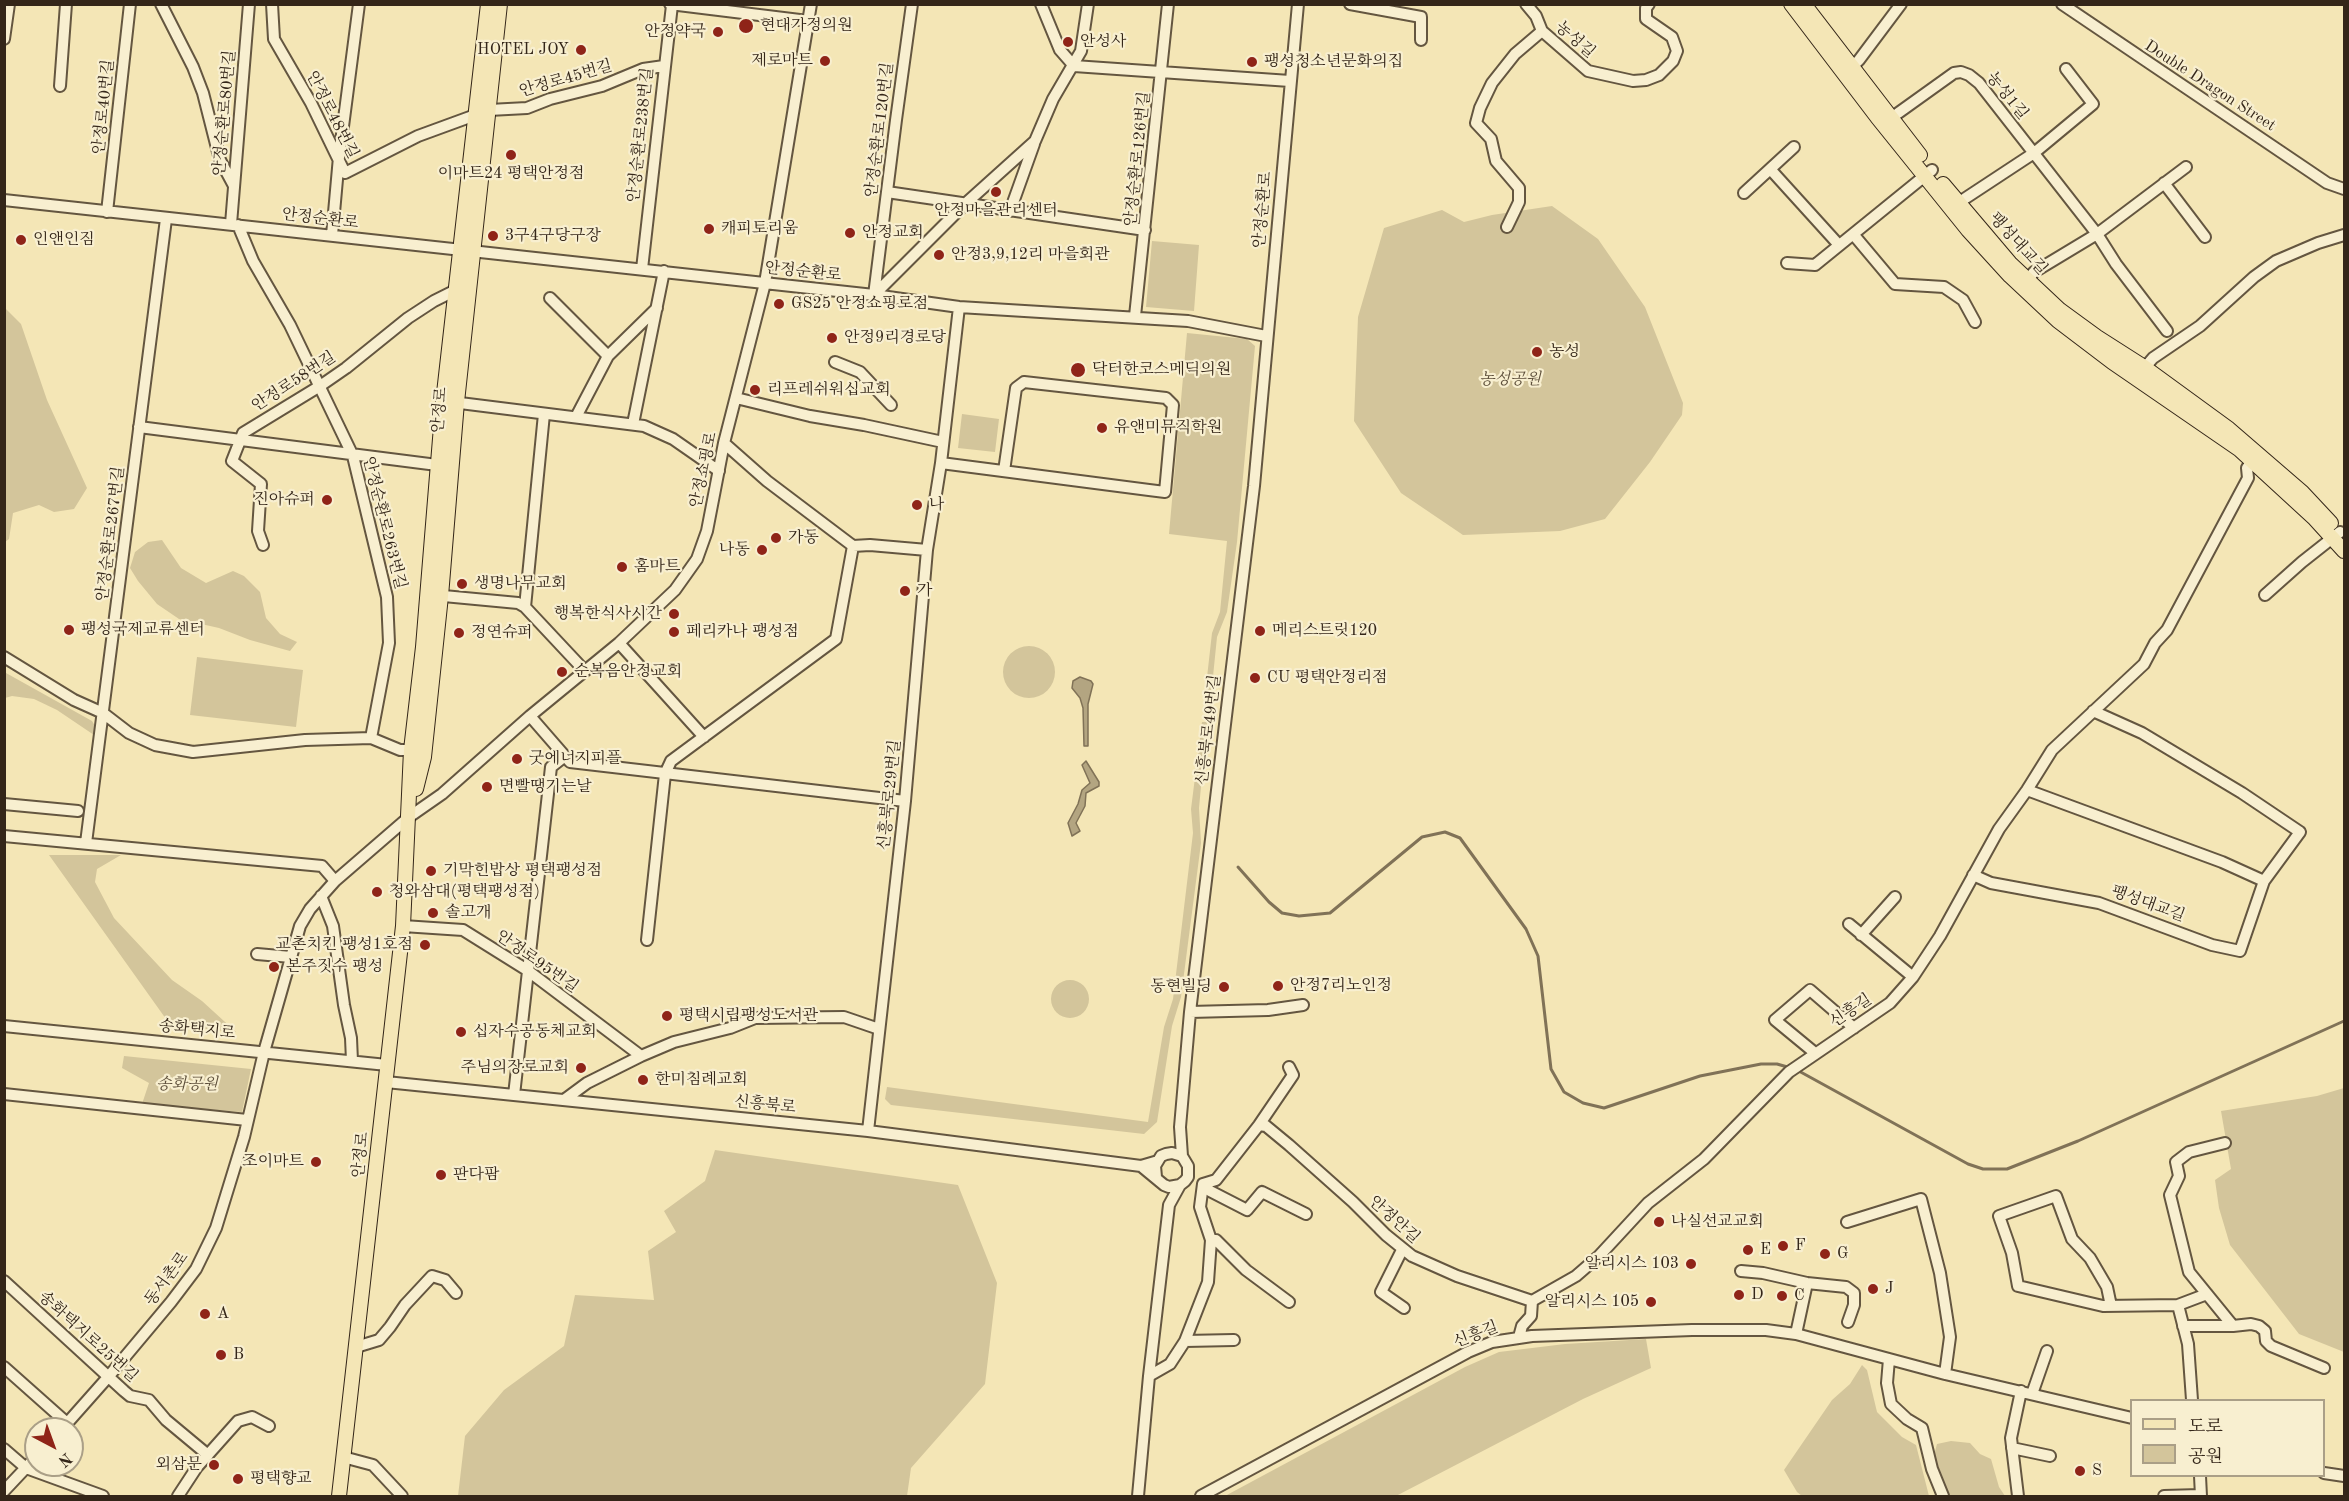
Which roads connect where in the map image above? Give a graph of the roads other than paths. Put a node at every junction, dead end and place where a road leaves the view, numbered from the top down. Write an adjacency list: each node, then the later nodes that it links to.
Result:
1 (9, 4): 26 (street)
2 (66, 4): 34 (street)
3 (130, 4): 53 (street, 안정로40번길)
4 (160, 4): 46 (street)
5 (249, 4): 46 (street, 안정순환로80번길)
6 (272, 4): 41 (street, 안정로48번길)
7 (360, 4): 41 (street)
8 (488, 4): 36 (main road, 안정로)
9 (500, 4): 35 (main road, 안정로)
10 (811, 4): 24 (street, 안정쇼핑로)
11 (912, 4): 48 (street, 안정순환로120번길)
12 (1041, 4): 29 (street)
13 (1088, 4): 29 (street)
14 (1168, 4): 32 (street, 안정순환로126번길)
15 (1298, 4): 33 (street, 안정순환로)
16 (1350, 4): 27 (street)
17 (1526, 4): 25 (street)
18 (1649, 4): 25 (street, 농성길)
19 (1791, 4): 23 (main road, 팽성대교길)
20 (1901, 4): 31 (street)
21 (2062, 4): 47 (street, Double Dragon Street)
22 (671, 5): 24 (street); 28 (street, 안정순환로238번길)
23 (1808, 10): 31 (main road, 팽성대교길)
24 (808, 21): 69 (street, 안정쇼핑로)
25 (1542, 31): 57 (street, 농성길)
26 (4, 39)
27 (1421, 40)
28 (664, 66): 35 (street, 안정로45번길); 67 (street, 안정순환로238번길)
29 (1074, 66): 32 (street); 38 (street)
30 (2066, 69): 40 (street)
31 (1848, 70): 37 (main road, 팽성대교길)
32 (1163, 71): 33 (street); 58 (street, 안정순환로126번길)
33 (1290, 81): 79 (street, 안정순환로)
34 (60, 86)
35 (489, 110): 36 (street, 안정로45번길); 65 (main road, 안정로)
36 (476, 117): 41 (street, 안정로48번길); 65 (main road, 안정로)
37 (1887, 121): 40 (street, 농성1길); 44 (main road, 팽성대교길)
38 (1035, 141): 51 (street); 54 (street)
39 (1794, 147): 43 (street)
40 (2034, 153): 52 (street); 60 (street, 농성1길)
41 (339, 157): 61 (street)
42 (2186, 166): 45 (street)
43 (1772, 170): 49 (street); 64 (street)
44 (1929, 172): 52 (main road, 팽성대교길); 59 (street)
45 (2164, 183): 60 (street); 63 (street)
46 (234, 186): 56 (street, 안정순환로80번길)
47 (2344, 189)
48 (887, 192): 51 (street); 72 (street, 안정순환로120번길)
49 (1744, 193)
50 (4, 200): 53 (street, 안정순환로)
51 (965, 204): 54 (street); 72 (street)
52 (1955, 205): 70 (main road, 팽성대교길)
53 (107, 212): 55 (street, 안정순환로)
54 (1010, 212): 58 (street)
55 (166, 219): 56 (street, 안정순환로); 90 (street, 안정순환로267번길)
56 (234, 224): 61 (street, 안정순환로); 83 (street, 안정순환로263번길)
57 (1507, 227)
58 (1145, 230): 76 (street, 안정순환로126번길)
59 (1852, 234): 64 (street); 77 (street)
60 (2097, 234): 70 (street); 78 (street, 농성1길)
61 (332, 235): 65 (street, 안정순환로)
62 (2344, 235): 82 (street)
63 (2205, 237)
64 (1839, 245): 66 (street)
65 (466, 252): 67 (street, 안정순환로); 71 (main road, 안정로)
66 (1787, 263)
67 (642, 269): 68 (street, 안정순환로)
68 (664, 271): 69 (street, 안정순환로); 74 (street)
69 (765, 283): 72 (street, 안정순환로); 84 (street, 안정쇼핑로)
70 (2024, 283): 82 (main road, 팽성대교길)
71 (462, 291): 83 (street, 안정로58번길); 85 (main road, 안정로)
72 (874, 295): 75 (street, 안정순환로)
73 (550, 298): 80 (street)
74 (657, 307): 80 (street); 89 (street)
75 (959, 307): 76 (street, 안정순환로); 92 (street, 신흥북로29번길)
76 (1135, 316): 79 (street, 안정순환로)
77 (1975, 322)
78 (2167, 331)
79 (1266, 336): 140 (street, 신흥북로49번길)
80 (608, 356): 88 (street)
81 (835, 362): 86 (street)
82 (2140, 373): 95 (main road, 팽성대교길)
83 (320, 386): 91 (street, 안정로58번길); 94 (street, 안정순환로263번길)
84 (736, 398): 92 (street); 93 (street, 안정쇼핑로)
85 (450, 402): 87 (street); 97 (main road, 안정로)
86 (891, 405)
87 (544, 414): 88 (street); 107 (street)
88 (576, 417): 89 (street)
89 (633, 424): 98 (street)
90 (140, 427): 91 (street); 112 (street, 안정순환로267번길)
91 (239, 441): 94 (street); 101 (street)
92 (943, 442): 96 (street, 신흥북로29번길)
93 (724, 443): 98 (street, 안정쇼핑로); 102 (street)
94 (353, 456): 97 (street); 115 (street, 안정순환로263번길)
95 (2255, 457): 100 (main road, 팽성대교길); 111 (street)
96 (941, 463): 99 (street); 103 (street, 신흥북로29번길)
97 (446, 466): 105 (main road, 안정로)
98 (719, 471): 108 (street, 안정쇼핑로)
99 (1004, 471): 99 (street)
100 (2339, 536): 104 (main road, 팽성대교길); 106 (street)
101 (263, 545)
102 (853, 546): 103 (street); 114 (street)
103 (927, 550): 120 (street, 신흥북로29번길)
104 (2344, 551)
105 (434, 595): 107 (street); 116 (main road, 안정로); 123 (main road, 안정로)
106 (2265, 595)
107 (525, 607): 110 (street)
108 (619, 643): 110 (street, 안정쇼핑로); 114 (street)
109 (4, 657): 112 (street)
110 (584, 670): 113 (street, 안정쇼핑로)
111 (2092, 711): 119 (street); 128 (street, 팽성대교길)
112 (103, 713): 115 (street); 125 (street, 안정순환로267번길)
113 (530, 716): 117 (street); 123 (street, 안정쇼핑로)
114 (704, 737): 118 (street)
115 (371, 738): 116 (street)
116 (411, 750): 123 (main road, 안정로)
117 (565, 756): 118 (street); 137 (street)
118 (665, 774): 120 (street); 134 (street)
119 (2027, 790): 126 (street); 128 (street)
120 (905, 801): 143 (street, 신흥북로29번길)
121 (4, 804): 122 (street)
122 (78, 811)
123 (409, 817): 127 (street, 동서촌로); 132 (main road, 안정로)
124 (4, 836): 125 (street)
125 (86, 843): 127 (street)
126 (1973, 875): 128 (street, 팽성대교길); 138 (street)
127 (335, 881): 129 (street, 동서촌로)
128 (2264, 881)
129 (321, 896): 136 (street, 동서촌로); 147 (street)
130 (1894, 897): 133 (street)
131 (1849, 924): 133 (street)
132 (403, 926): 137 (street, 안정로95번길); 148 (main road, 안정로)
133 (1861, 934): 138 (street)
134 (647, 940)
135 (257, 954): 136 (street)
136 (291, 957): 144 (street, 동서촌로)
137 (527, 970): 146 (street, 안정로95번길); 152 (street)
138 (1913, 977): 142 (street, 신흥길)
139 (1303, 1005): 140 (street)
140 (1190, 1012): 156 (street, 신흥북로49번길)
141 (4, 1026): 144 (street, 송화택지로)
142 (1854, 1028): 145 (street, 신흥길); 145 (street)
143 (879, 1029): 146 (street); 157 (street, 신흥북로29번길)
144 (264, 1052): 147 (street, 송화택지로); 154 (street, 동서촌로)
145 (1815, 1053): 175 (street, 신흥길)
146 (641, 1056): 153 (street)
147 (352, 1061): 148 (street, 송화택지로)
148 (387, 1065): 150 (main road, 안정로)
149 (1289, 1067): 155 (street)
150 (386, 1082): 152 (street, 신흥북로); 187 (main road, 안정로)
151 (5, 1095): 154 (street)
152 (514, 1095): 153 (street, 신흥북로)
153 (564, 1100): 157 (street, 신흥북로)
154 (247, 1120): 193 (street, 동서촌로)
155 (1259, 1125): 164 (street); 169 (street, 안정안길)
156 (1180, 1127): 159 (street); 160 (street)
157 (868, 1131): 161 (street, 신흥북로)
158 (2225, 1143): 174 (street)
159 (1182, 1156): 160 (street); 163 (street)
160 (1162, 1157): 161 (street); 162 (street)
161 (1141, 1166): 162 (street)
162 (1160, 1181): 163 (street); 165 (street)
163 (1184, 1181): 164 (street); 165 (street)
164 (1204, 1184): 166 (street); 168 (street)
165 (1169, 1205): 194 (street)
166 (1306, 1214)
167 (1847, 1222): 192 (street)
168 (1211, 1240): 176 (street); 186 (street)
169 (1402, 1250): 175 (street, 안정안길); 179 (street)
170 (1741, 1271): 172 (street)
171 (4, 1281): 193 (street, 송화택지로25번길)
172 (1807, 1283): 180 (street); 183 (street)
173 (456, 1293): 187 (street)
174 (2207, 1294): 177 (street); 182 (street)
175 (1532, 1301): 184 (street)
176 (1288, 1302)
177 (2178, 1305): 178 (street); 181 (street)
178 (2111, 1306): 178 (street)
179 (1404, 1308)
180 (1848, 1322)
181 (2183, 1326): 182 (street); 197 (street)
182 (2234, 1326): 191 (street)
183 (1796, 1334): 184 (street, 신흥길); 189 (street, 신흥길)
184 (1519, 1337): 220 (street, 신흥길)
185 (1234, 1340): 186 (street)
186 (1185, 1341): 194 (street)
187 (356, 1347): 206 (main road, 안정로)
188 (2047, 1351): 196 (street)
189 (1889, 1359): 192 (street, 신흥길); 221 (street)
190 (4, 1366): 198 (street)
191 (2324, 1368)
192 (1945, 1374): 195 (street, 신흥길)
193 (109, 1376): 199 (street, 동서촌로); 204 (street, 송화택지로25번길)
194 (1149, 1377): 219 (street)
195 (2021, 1391): 196 (street, 신흥길); 202 (street)
196 (2032, 1394): 200 (street, 신흥길)
197 (2192, 1399)
198 (55, 1417)
199 (72, 1417)
200 (2130, 1418)
201 (269, 1426): 204 (street)
202 (2012, 1448): 205 (street); 222 (street)
203 (4, 1449): 207 (street)
204 (208, 1455): 216 (street)
205 (2050, 1456)
206 (343, 1457): 217 (main road, 안정로); 218 (street)
207 (24, 1466)
208 (24, 1470): 213 (street)
209 (2325, 1473): 210 (street)
210 (2344, 1476)
211 (50, 1477): 215 (street)
212 (2200, 1477): 214 (street)
213 (4, 1491)
214 (2200, 1496): 223 (street)
215 (103, 1497)
216 (178, 1497)
217 (339, 1497)
218 (402, 1497)
219 (1138, 1497)
220 (1201, 1497)
221 (1943, 1497)
222 (2018, 1497)
223 (2164, 1497)

